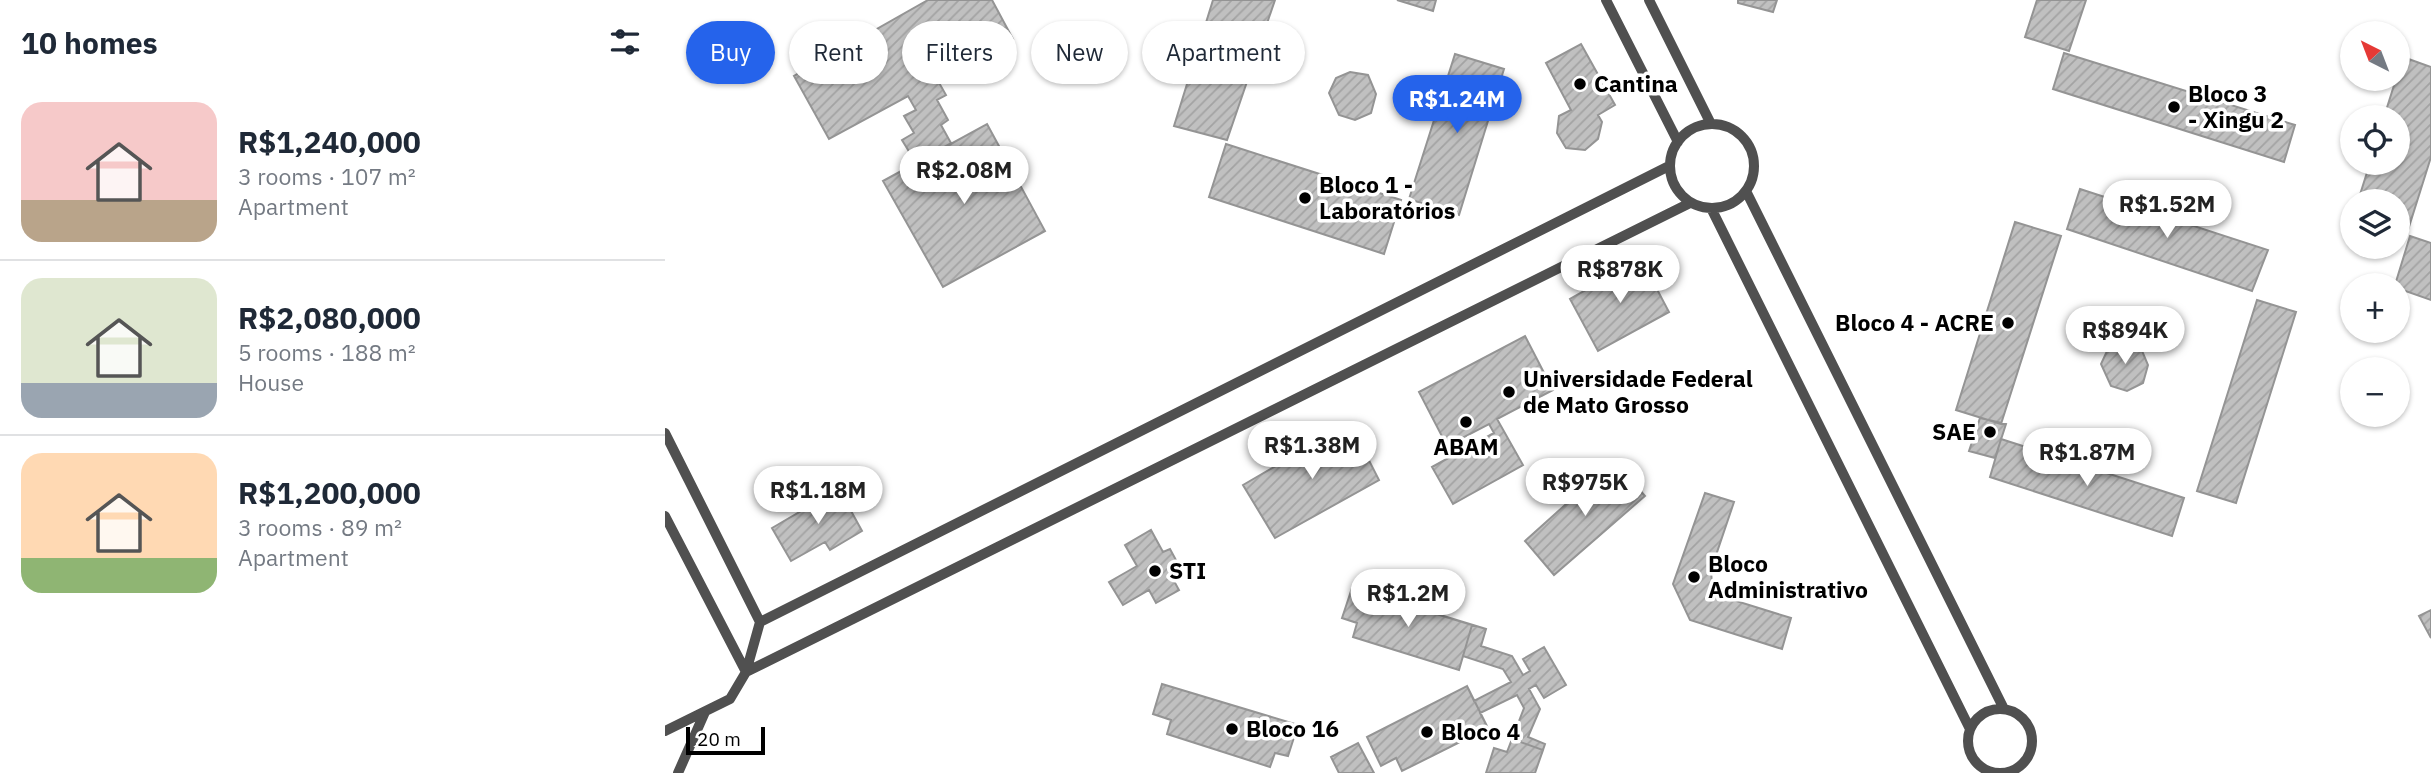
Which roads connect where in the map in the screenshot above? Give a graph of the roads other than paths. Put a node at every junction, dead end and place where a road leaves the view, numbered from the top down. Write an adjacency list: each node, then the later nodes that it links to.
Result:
1 (1606, 0): 4 (lane)
2 (1649, 0): 3 (lane)
3 (1711, 124): 4 (lane); 6 (lane)
4 (1678, 142): 5 (lane)
5 (1669, 166): 7 (lane); 11 (lane)
6 (1746, 191): 8 (lane); 13 (lane)
7 (1690, 203): 8 (lane); 12 (lane)
8 (1711, 208): 15 (lane)
9 (665, 433): 11 (lane)
10 (665, 516): 12 (lane)
11 (760, 622): 12 (lane)
12 (746, 672): 14 (lane)
13 (2004, 709): 15 (lane); 15 (lane)
14 (705, 712): 16 (lane); 17 (lane)
15 (1970, 729)
16 (665, 732)
17 (678, 773)

